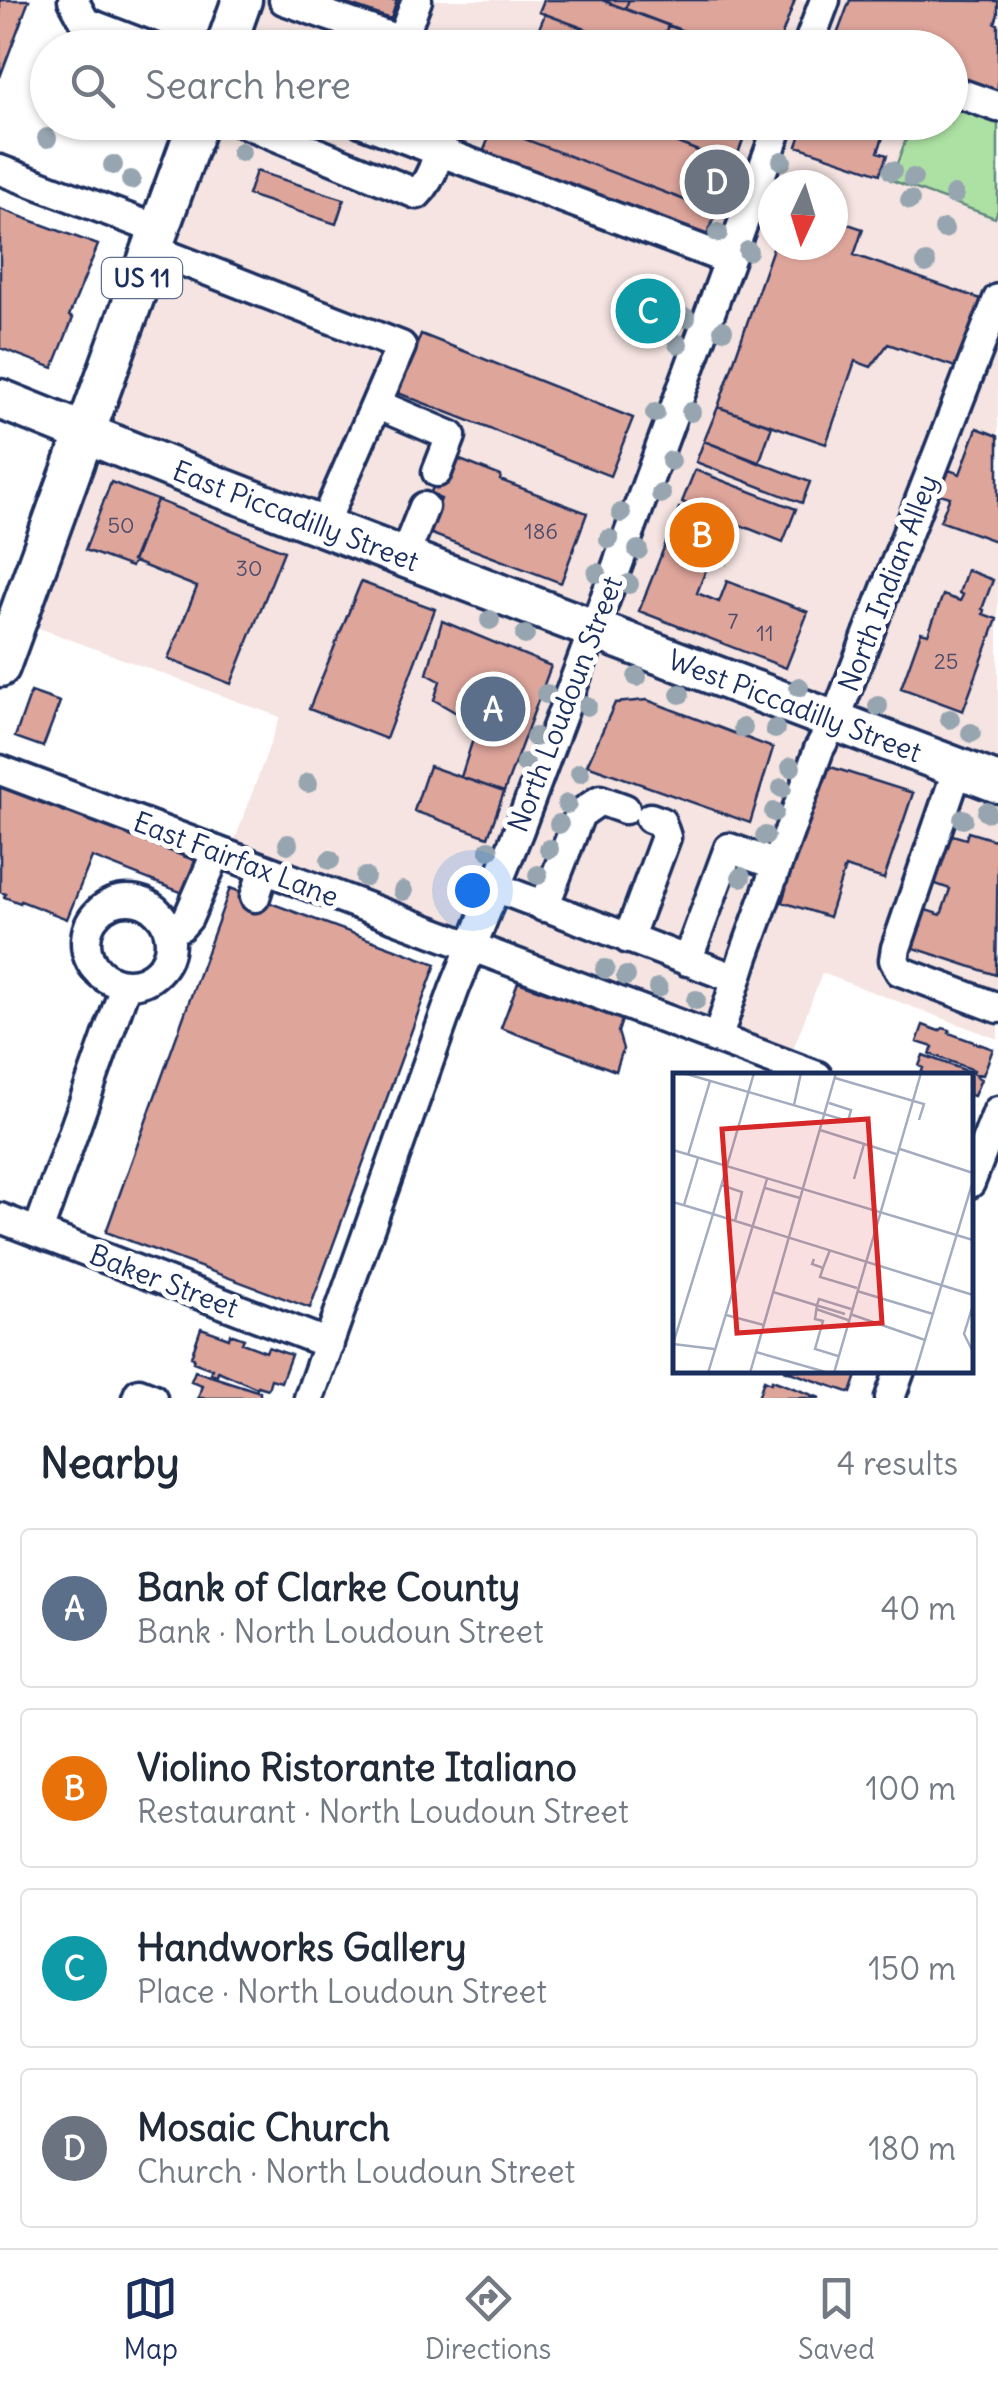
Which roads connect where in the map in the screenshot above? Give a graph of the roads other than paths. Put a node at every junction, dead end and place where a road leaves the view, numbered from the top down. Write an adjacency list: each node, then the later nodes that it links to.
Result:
1 (73, 0): 6 (street)
2 (242, 0): 7 (main road)
3 (284, 0): 8 (street)
4 (417, 0): 9 (street)
5 (824, 0): 10 (street)
6 (105, 30)
7 (238, 30)
8 (370, 30)
9 (412, 30)
10 (819, 30)
11 (968, 96): 12 (street)
12 (998, 106)
13 (192, 140): 19 (main road, US 11)
14 (286, 140): 15 (street)
15 (439, 140)
16 (462, 140): 20 (street)
17 (773, 140): 20 (street, North Loudoun Street)
18 (0, 170): 19 (street)
19 (156, 240): 23 (street); 24 (main road, US 11)
20 (729, 260): 29 (street, North Loudoun Street)
21 (998, 299): 31 (street, North Indian Alley)
22 (0, 398): 24 (main road, East Piccadilly Street)
23 (376, 404): 25 (street); 27 (street)
24 (84, 433): 27 (main road, East Piccadilly Street); 30 (main road, US 11)
25 (437, 472)
26 (424, 507): 28 (street)
27 (323, 526): 28 (main road, East Piccadilly Street)
28 (404, 557): 29 (main road, East Piccadilly Street)
29 (594, 630): 31 (main road, West Piccadilly Street); 38 (street, North Loudoun Street)
30 (0, 667)
31 (835, 720): 32 (main road, West Piccadilly Street); 36 (street, North Indian Alley)
32 (958, 768): 34 (main road, West Piccadilly Street); 47 (street)
33 (0, 770): 35 (street, East Fairfax Lane)
34 (998, 784)
35 (216, 851): 37 (street, East Fairfax Lane); 41 (street)
36 (777, 865): 44 (street); 45 (street, North Indian Alley)
37 (264, 869): 39 (street); 43 (street, East Fairfax Lane)
38 (495, 887): 40 (street); 43 (street, North Loudoun Street)
39 (255, 898)
40 (544, 907): 42 (street); 42 (street)
41 (169, 930): 46 (street); 46 (street)
42 (628, 939): 44 (street)
43 (472, 947): 48 (street, East Fairfax Lane); 55 (street, North Loudoun Street)
44 (686, 960): 45 (street)
45 (736, 979): 48 (street, North Indian Alley)
46 (126, 984): 54 (street)
47 (998, 1008)
48 (718, 1037): 49 (street, East Fairfax Lane)
49 (809, 1073)
50 (998, 1111): 51 (street)
51 (985, 1141): 52 (street)
52 (973, 1175)
53 (0, 1218): 54 (street, Baker Street)
54 (38, 1232): 55 (street, Baker Street)
55 (329, 1344): 59 (street, North Loudoun Street)
56 (899, 1373): 60 (street)
57 (137, 1398): 58 (street)
58 (152, 1398)
59 (310, 1398)
60 (890, 1398)

